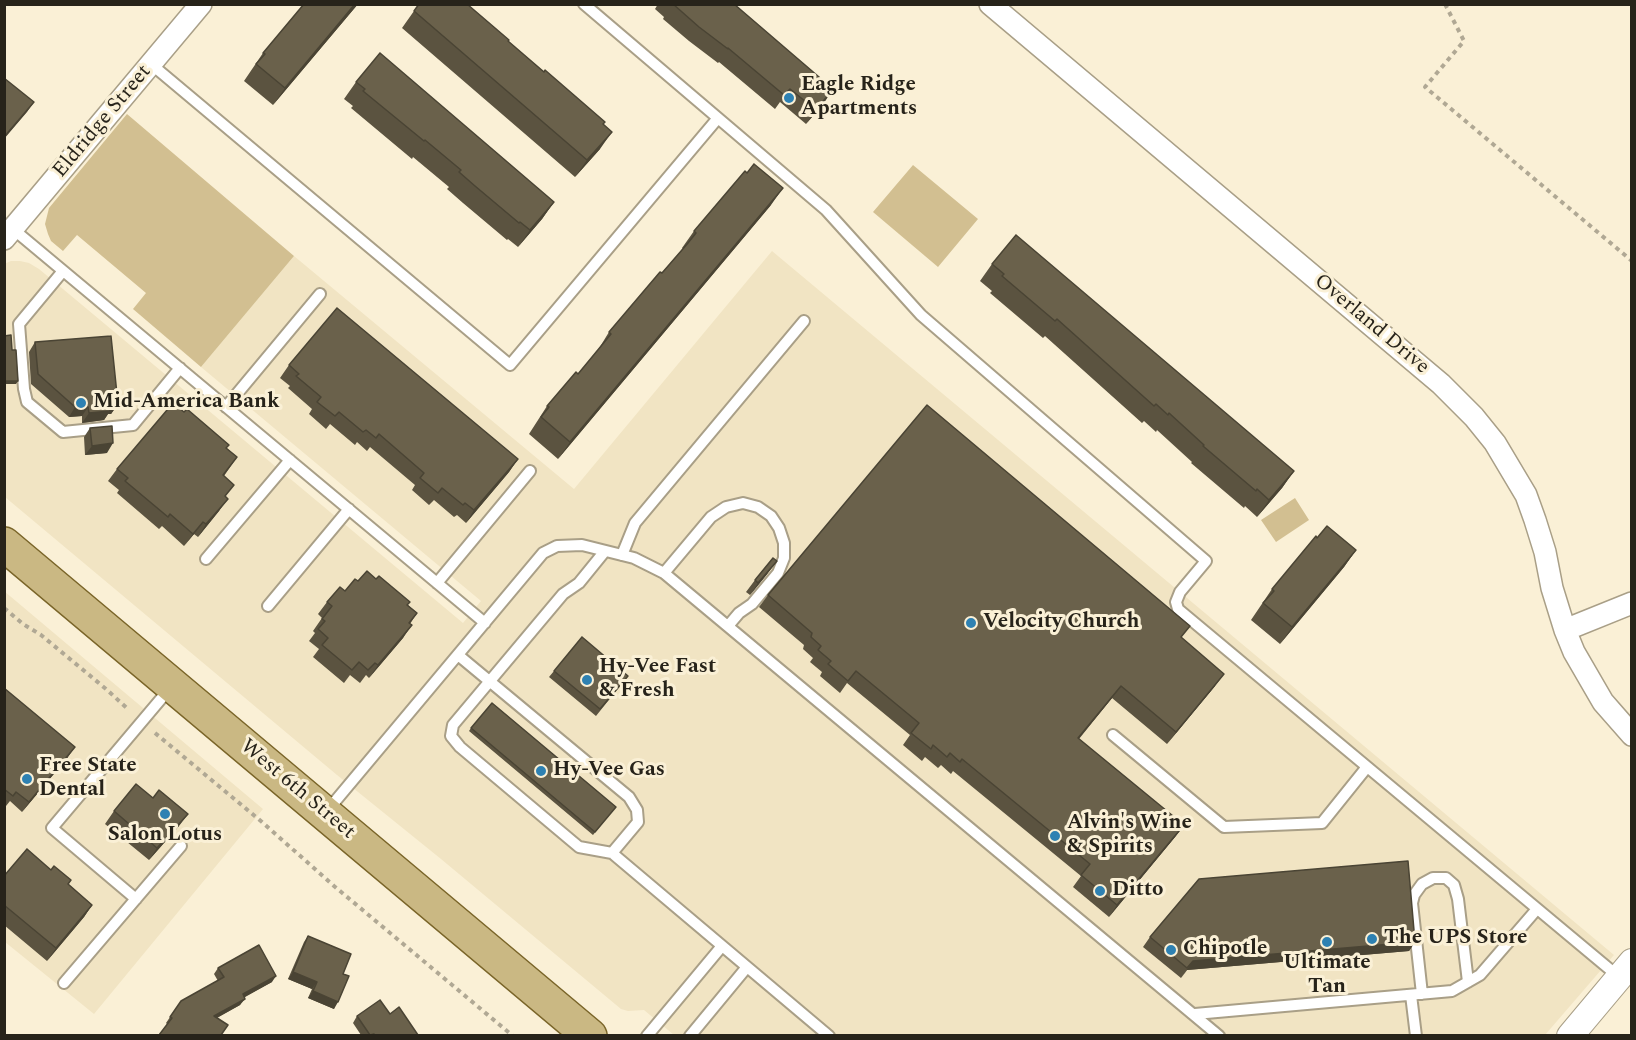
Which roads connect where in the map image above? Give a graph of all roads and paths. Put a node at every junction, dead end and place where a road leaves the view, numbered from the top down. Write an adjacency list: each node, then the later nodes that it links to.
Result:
1 (201, 4): 5 (street, Eldridge Street)
2 (584, 4): 6 (lane)
3 (990, 4): 28 (street, Overland Drive)
4 (1445, 4): 8 (path)
5 (151, 64): 6 (lane); 7 (street, Eldridge Street)
6 (718, 118): 35 (lane)
7 (9, 234): 9 (lane)
8 (1632, 261)
9 (63, 271): 12 (lane); 12 (lane)
10 (320, 294): 13 (lane)
11 (804, 321): 19 (lane)
12 (180, 368): 13 (lane)
13 (226, 407): 14 (lane)
14 (290, 460): 16 (lane); 20 (lane)
15 (530, 471): 22 (lane)
16 (348, 509): 22 (lane); 24 (lane)
17 (4, 544): 31 (main road, West 6th Street)
18 (605, 551): 19 (lane); 26 (lane); 30 (lane)
19 (622, 555): 21 (lane)
20 (206, 559)
21 (664, 573): 27 (lane); 27 (lane)
22 (437, 582): 26 (lane)
23 (1632, 603): 28 (street)
24 (268, 606)
25 (4, 608): 32 (path)
26 (485, 623): 29 (lane)
27 (728, 626): 47 (lane)
28 (1565, 630): 34 (street, Overland Drive)
29 (458, 655): 30 (lane); 36 (lane)
30 (490, 681): 38 (lane); 38 (lane)
31 (173, 685): 32 (lane); 36 (main road, West 6th Street)
32 (142, 722): 39 (lane); 48 (path)
33 (1113, 735): 35 (lane)
34 (1632, 735)
35 (1367, 767): 40 (lane)
36 (325, 813): 49 (main road, West 6th Street)
37 (181, 846): 39 (lane)
38 (612, 854): 41 (lane)
39 (136, 898): 45 (lane)
40 (1537, 909): 43 (lane); 44 (lane)
41 (722, 946): 42 (lane); 50 (lane)
42 (747, 967): 51 (lane); 52 (lane)
43 (1625, 969): 55 (street)
44 (1468, 982): 46 (lane); 46 (lane)
45 (64, 983)
46 (1417, 994): 47 (lane); 54 (lane)
47 (1195, 1014): 53 (lane)
48 (513, 1035)
49 (590, 1035)
50 (647, 1035)
51 (690, 1035)
52 (829, 1035)
53 (1220, 1035)
54 (1416, 1035)
55 (1570, 1035)

